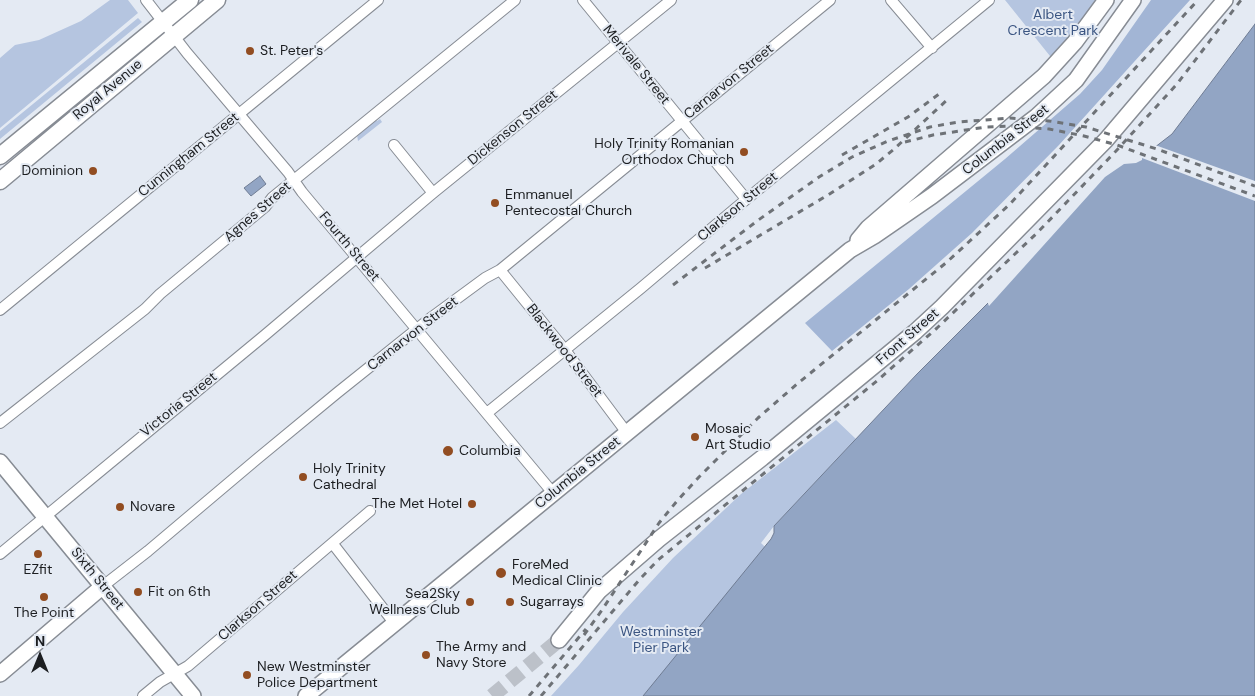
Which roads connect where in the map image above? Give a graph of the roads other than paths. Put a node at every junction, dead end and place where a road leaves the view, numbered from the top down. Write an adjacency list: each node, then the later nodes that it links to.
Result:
1 (146, 0): 14 (street, Fourth Street)
2 (190, 0): 14 (main road, Royal Avenue)
3 (217, 0): 14 (main road, Royal Avenue)
4 (378, 0): 18 (street, Cunningham Street)
5 (516, 0): 23 (street, Agnes Street)
6 (583, 0): 15 (street, Merivale Street)
7 (671, 0): 15 (street, Dickenson Street)
8 (830, 0): 19 (street, Carnarvon Street)
9 (890, 0): 16 (street)
10 (989, 0): 16 (street, Clarkson Street)
11 (1106, 0): 17 (street, Columbia Street)
12 (1133, 0): 20 (street, Columbia Street)
13 (1225, 0): 44 (street, Front Street)
14 (169, 28): 18 (street, Fourth Street); 22 (main road, Royal Avenue); 24 (main road, Royal Avenue)
15 (617, 42): 19 (street, Merivale Street); 25 (street, Dickenson Street)
16 (932, 48): 26 (street, Clarkson Street)
17 (1021, 96): 20 (street); 27 (street, Columbia Street)
18 (239, 114): 23 (street, Fourth Street); 30 (street, Cunningham Street)
19 (682, 121): 26 (street, Merivale Street); 29 (street, Carnarvon Street)
20 (1017, 133): 27 (street, Columbia Street)
21 (394, 145): 25 (street)
22 (0, 156)
23 (294, 180): 28 (street, Fourth Street); 34 (street, Agnes Street)
24 (0, 181)
25 (433, 193): 28 (street, Dickenson Street)
26 (746, 199): 32 (street, Clarkson Street)
27 (850, 250): 35 (street, Columbia Street)
28 (357, 257): 31 (street, Fourth Street); 39 (street, Victoria Street)
29 (500, 270): 31 (street, Carnarvon Street); 32 (street, Blackwood Street)
30 (0, 310)
31 (417, 329): 33 (street, Fourth Street); 42 (street, Carnarvon Street)
32 (566, 350): 33 (street, Clarkson Street); 35 (street, Blackwood Street)
33 (487, 413): 37 (street, Fourth Street)
34 (0, 423)
35 (627, 433): 37 (street, Columbia Street)
36 (0, 462): 39 (street, Sixth Street)
37 (553, 493): 43 (street, Columbia Street)
38 (370, 511): 40 (street, Clarkson Street)
39 (45, 517): 41 (street, Victoria Street); 42 (street, Sixth Street)
40 (333, 544): 43 (street); 45 (street, Clarkson Street)
41 (0, 554)
42 (103, 586): 45 (street, Sixth Street); 46 (street, Carnarvon Street)
43 (395, 624): 49 (street, Columbia Street)
44 (559, 640)
45 (174, 673): 47 (street, Clarkson Street); 48 (street, Sixth Street)
46 (0, 674)
47 (143, 696)
48 (193, 696)
49 (306, 696)

